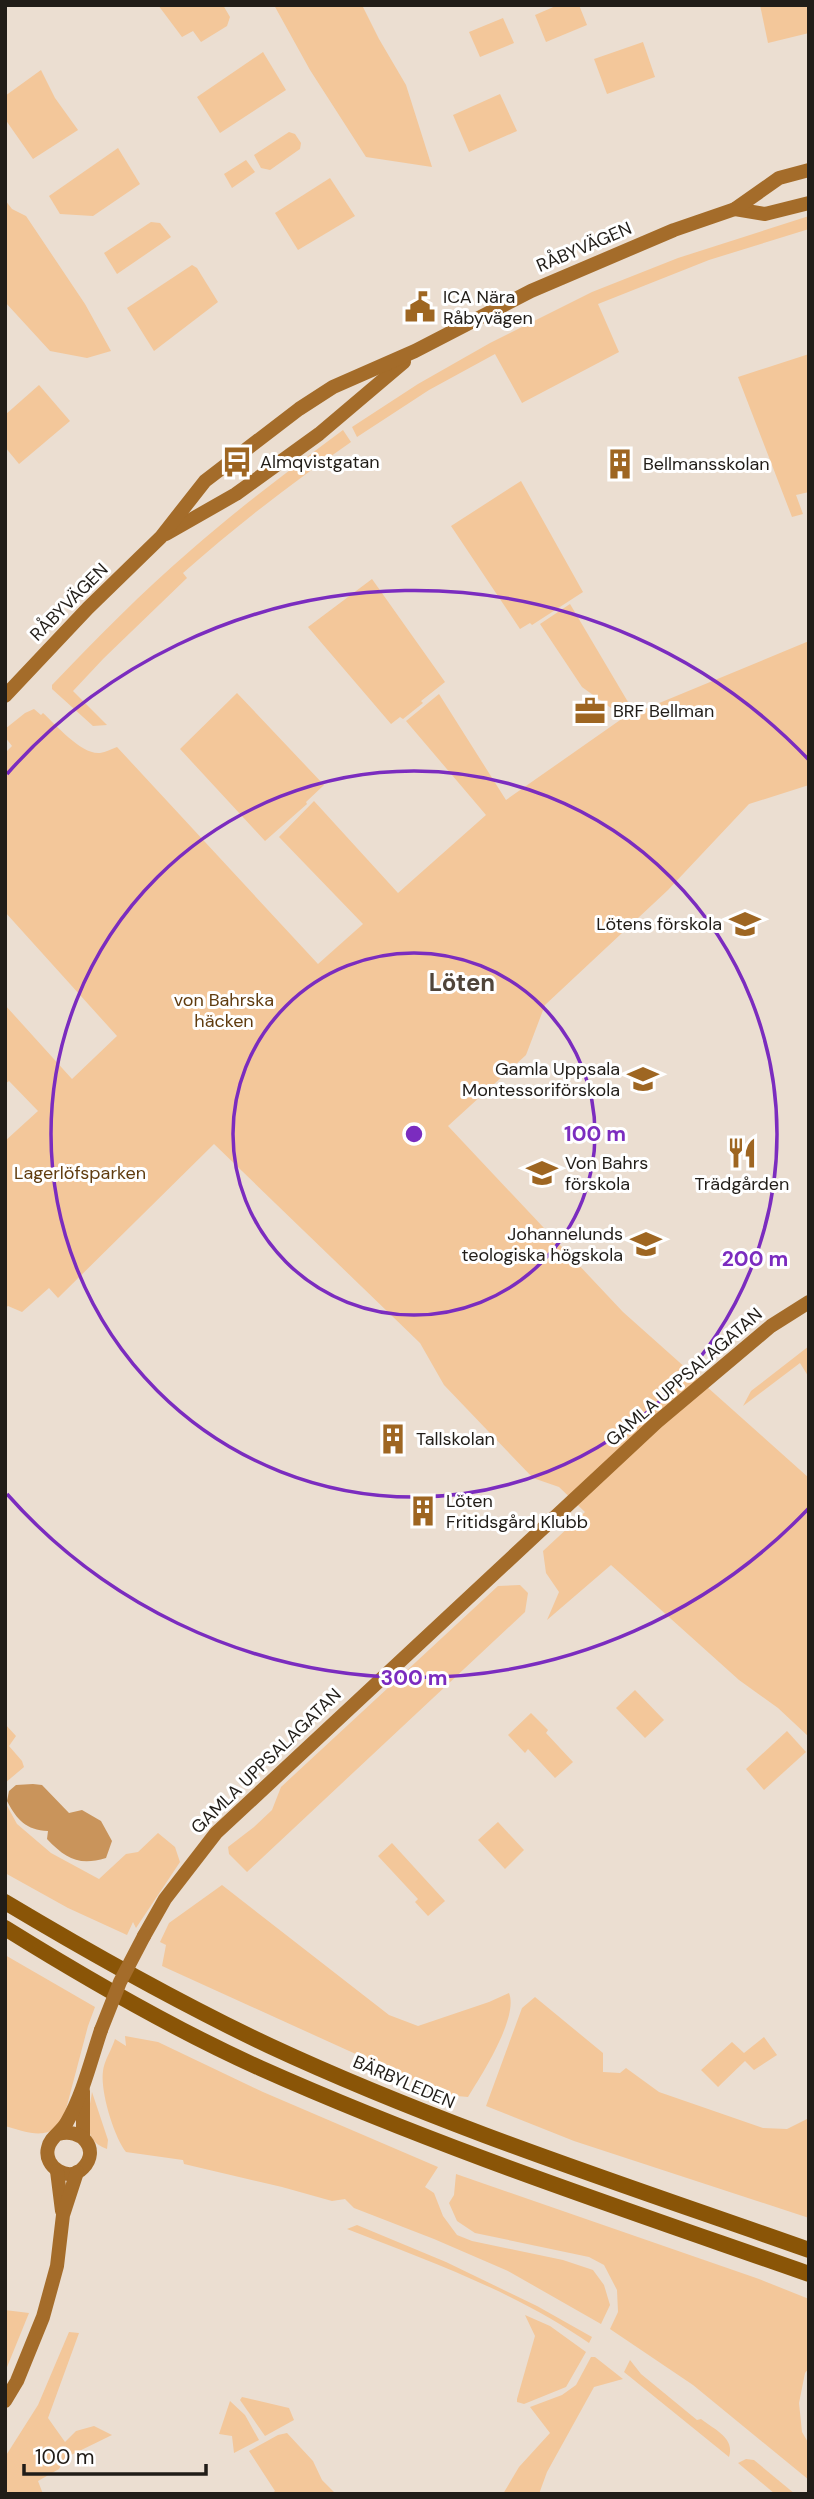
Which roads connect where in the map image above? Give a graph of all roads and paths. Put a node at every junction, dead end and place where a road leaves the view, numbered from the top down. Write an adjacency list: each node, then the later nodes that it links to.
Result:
1 (809, 170): 3 (street, RÅBYVÄGEN)
2 (809, 203): 3 (street, RÅBYVÄGEN)
3 (735, 209): 4 (street, RÅBYVÄGEN)
4 (415, 351): 5 (street, RÅBYVÄGEN); 5 (street, RÅBYVÄGEN)
5 (161, 537): 6 (street, RÅBYVÄGEN)
6 (5, 696)
7 (809, 1302): 10 (street, GAMLA UPPSALAGATAN, bridge)
8 (5, 1902): 16 (main road, BÄRBYLEDEN)
9 (5, 1928): 17 (main road)
10 (83, 2086): 11 (street, GAMLA UPPSALAGATAN); 12 (street, GAMLA UPPSALAGATAN)
11 (58, 2134): 12 (street); 13 (street)
12 (83, 2137): 14 (street)
13 (57, 2171): 14 (street); 15 (street)
14 (78, 2172): 15 (street)
15 (62, 2215): 18 (street)
16 (809, 2250)
17 (809, 2274)
18 (5, 2402)

